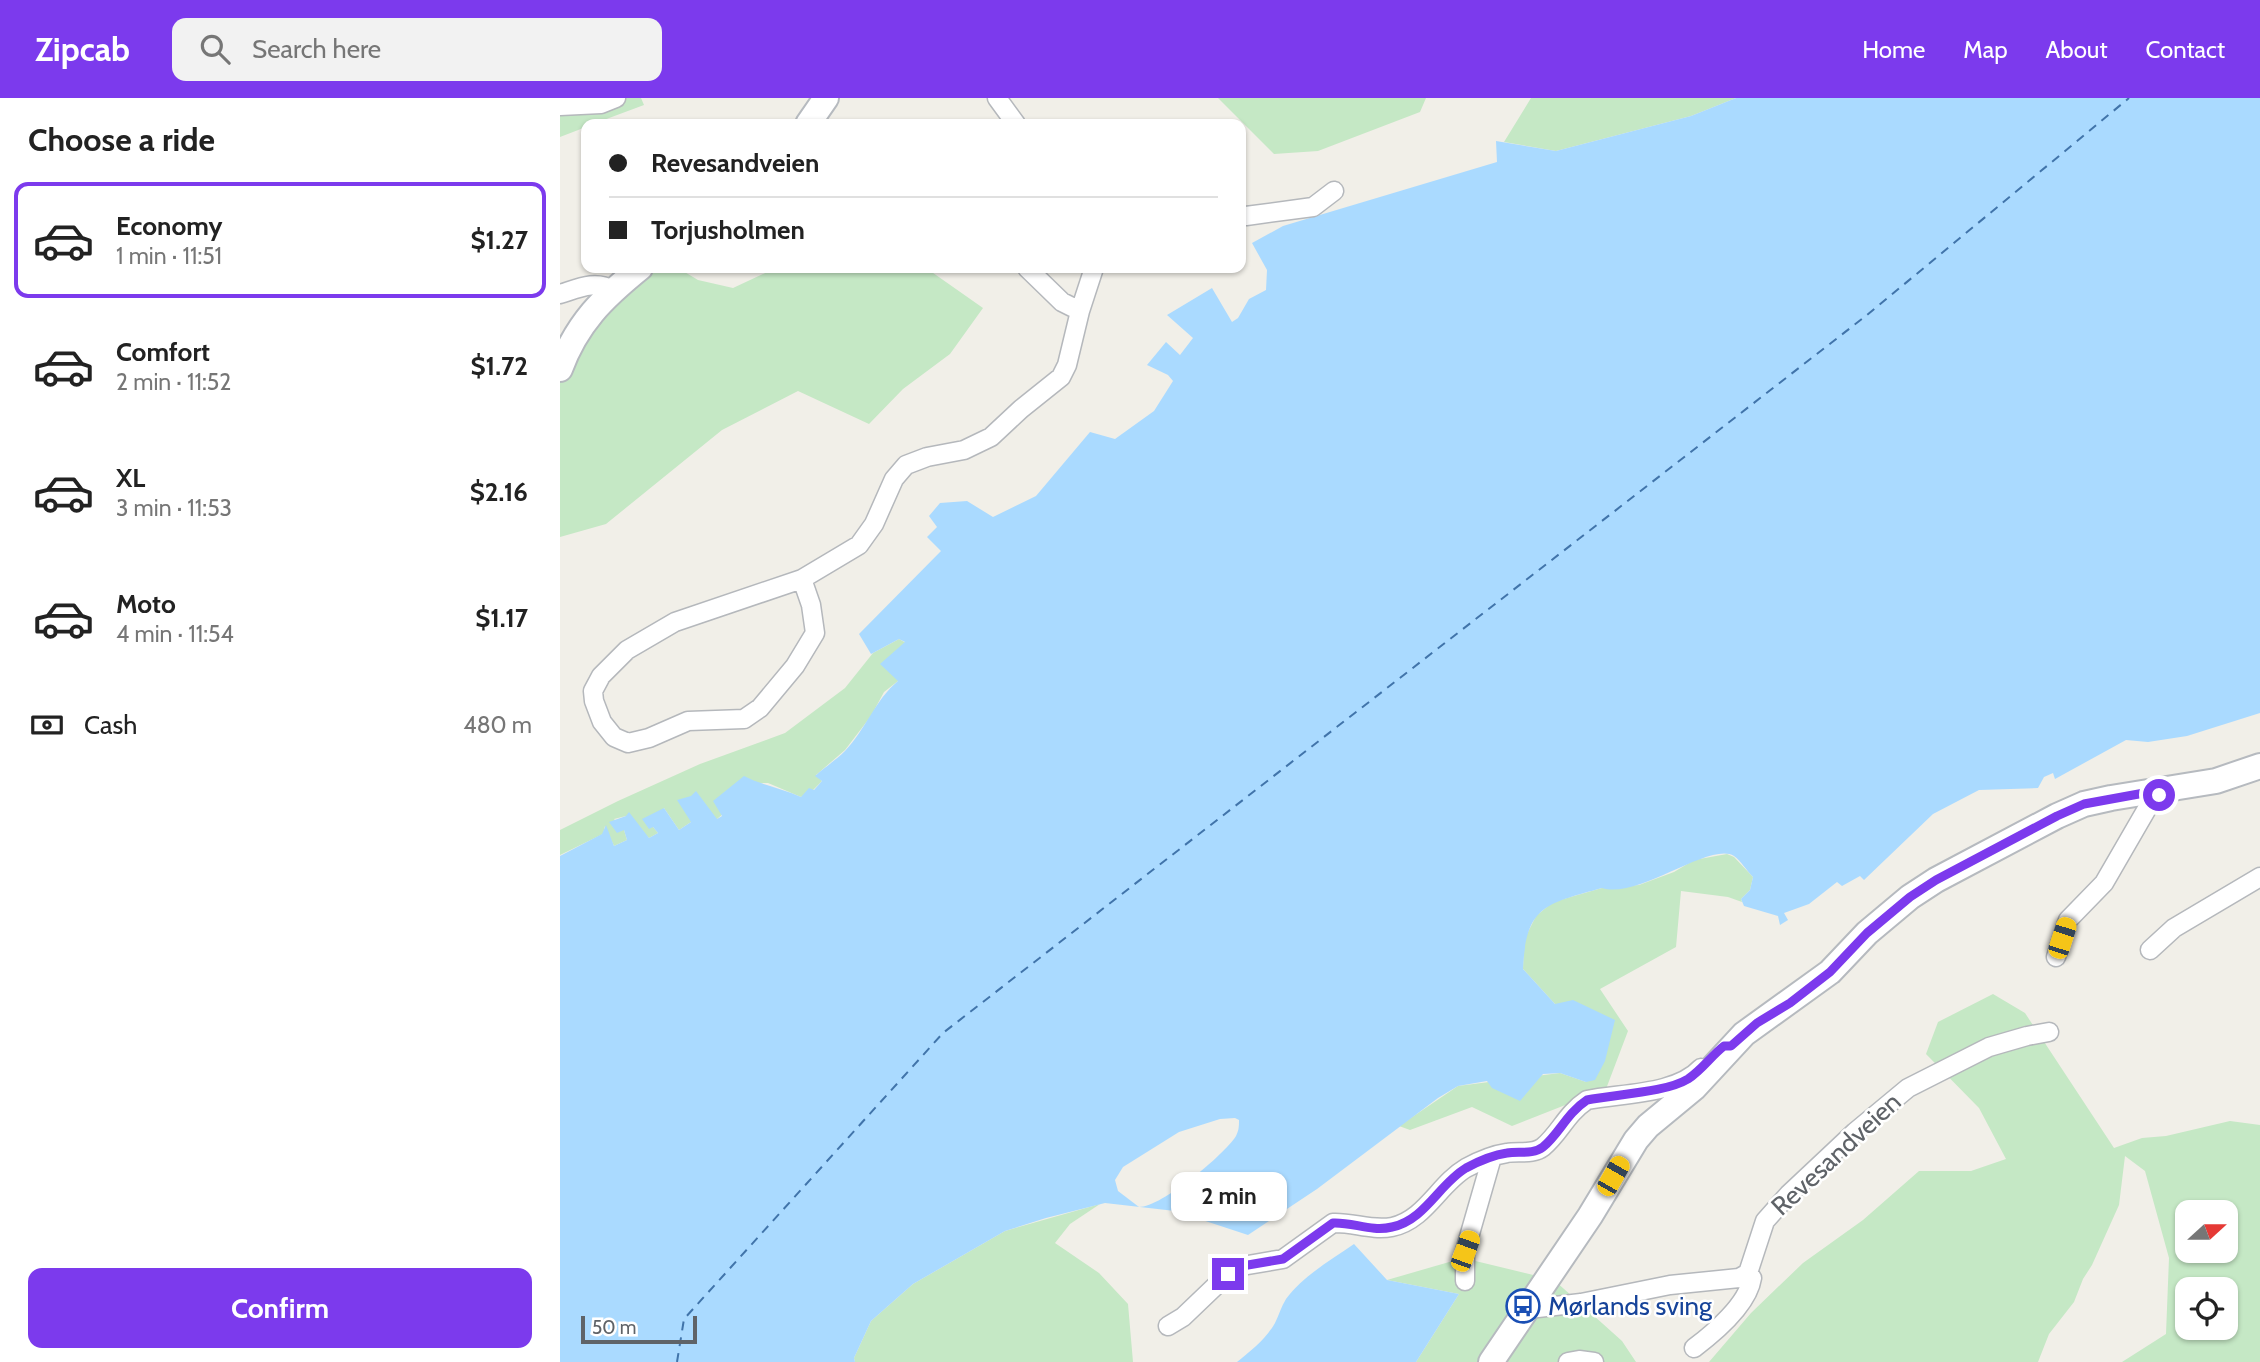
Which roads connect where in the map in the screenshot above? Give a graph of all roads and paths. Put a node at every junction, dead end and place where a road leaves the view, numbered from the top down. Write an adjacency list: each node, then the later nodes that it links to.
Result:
1 (616, 98): 4 (street)
2 (826, 98): 5 (main road)
3 (997, 98): 6 (street)
4 (560, 106)
5 (811, 119)
6 (1012, 119)
7 (1334, 191): 8 (street)
8 (1246, 214)
9 (634, 273): 12 (main road)
10 (1032, 273): 14 (street)
11 (1092, 273): 14 (street)
12 (614, 290): 13 (street); 15 (main road)
13 (560, 294)
14 (1080, 311): 16 (street)
15 (560, 369)
16 (802, 579): 16 (street)
17 (2260, 766): 18 (main road)
18 (2166, 789): 21 (street); 23 (main road)
19 (2259, 881): 20 (street)
20 (2150, 950)
21 (2056, 957)
22 (2049, 1032): 25 (street, Revesandveien)
23 (1731, 1046): 24 (street); 27 (main road)
24 (1492, 1157): 26 (street); 28 (street)
25 (1748, 1273): 27 (street); 29 (street, Revesandveien)
26 (1465, 1281)
27 (1529, 1309): 30 (main road)
28 (1168, 1326)
29 (1694, 1348)
30 (1491, 1362)
31 (1568, 1362): 32 (street)
32 (1594, 1362)

